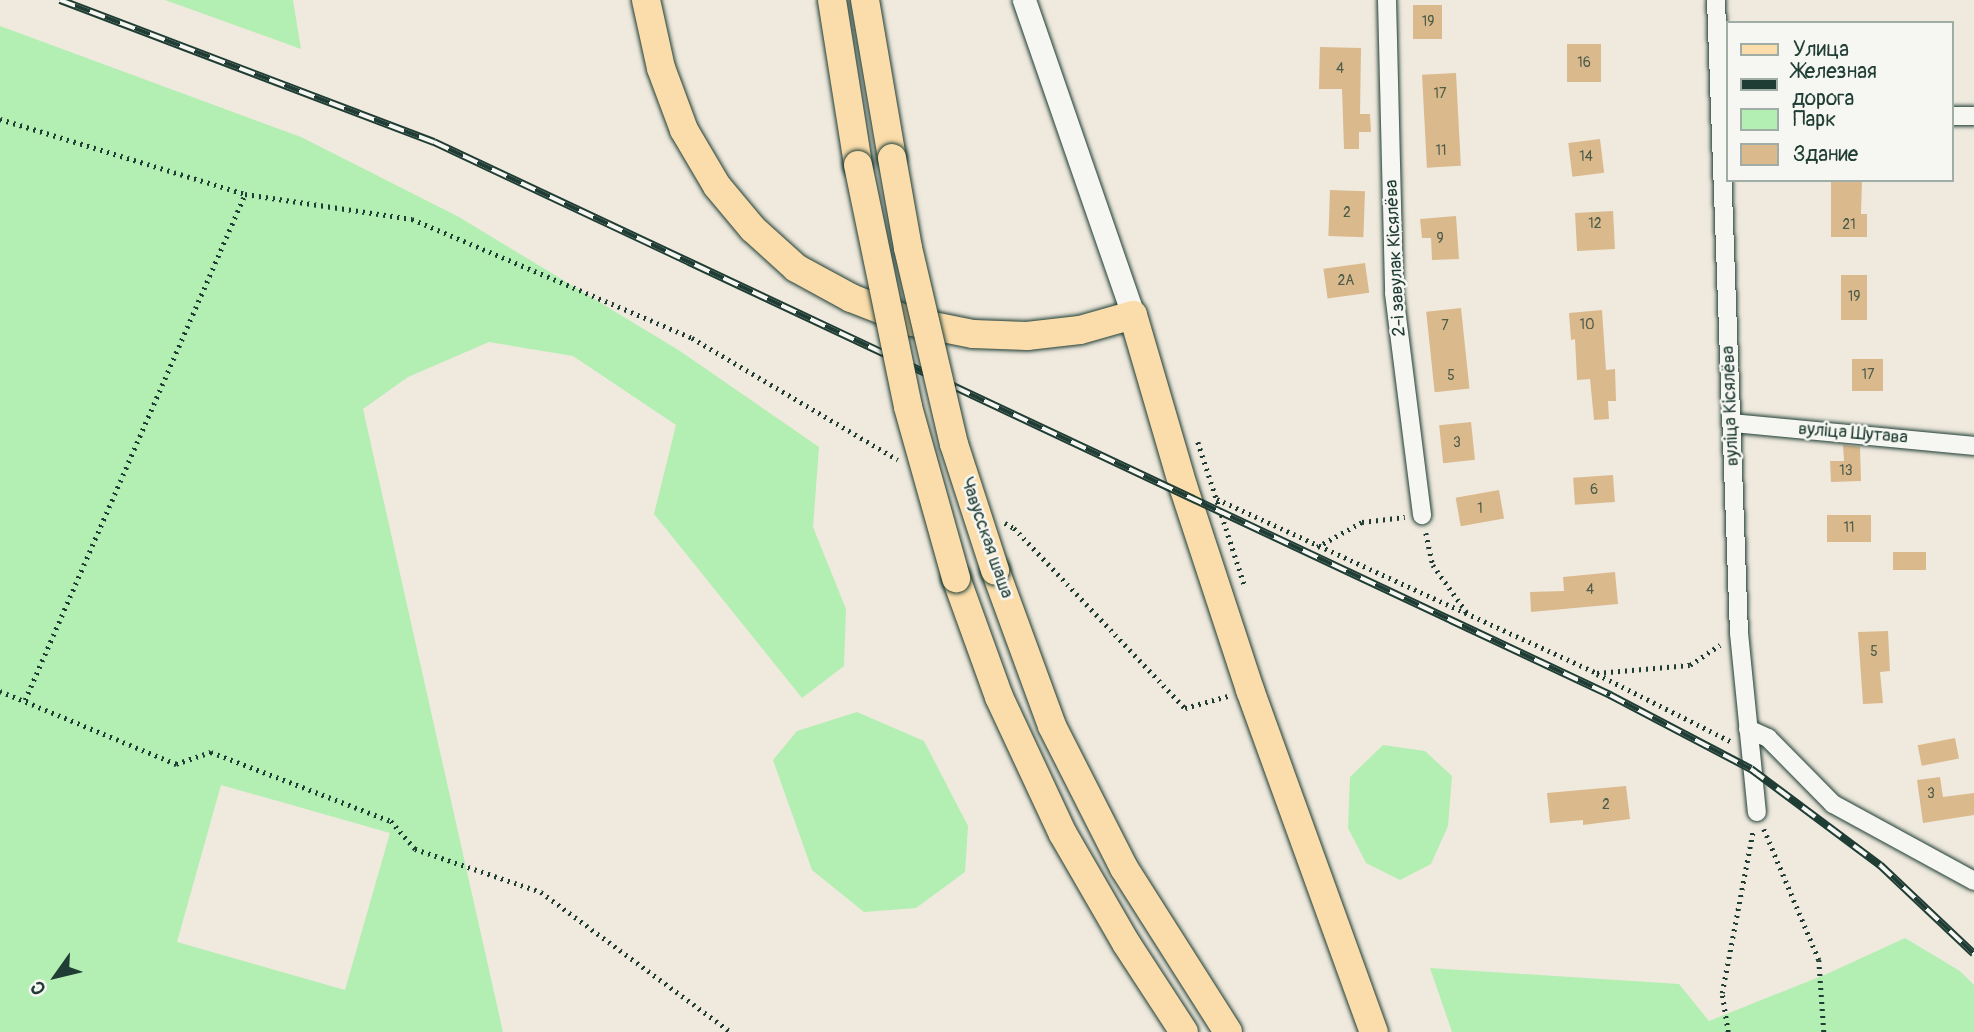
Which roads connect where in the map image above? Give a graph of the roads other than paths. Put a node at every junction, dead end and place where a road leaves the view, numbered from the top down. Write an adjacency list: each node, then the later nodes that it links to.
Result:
1 (646, 0): 10 (main road)
2 (832, 0): 17 (main road, Чавусская шаша, bridge)
3 (865, 0): 18 (main road, Чавусская шаша, bridge)
4 (1024, 0): 10 (street)
5 (1387, 0): 13 (street, 2-і завулак Кісялёва)
6 (1717, 0): 7 (street, вуліца Кісялёва)
7 (1724, 112): 11 (street, вуліца Кісялёва)
8 (1953, 116): 9 (street)
9 (1974, 116)
10 (1133, 315): 19 (main road)
11 (1732, 423): 12 (street, вуліца Шутава); 14 (street, вуліца Кісялёва)
12 (1974, 446)
13 (1422, 514)
14 (1748, 729): 15 (street, вуліца Кісялёва); 16 (street)
15 (1756, 812)
16 (1974, 881)
17 (1184, 1032)
18 (1228, 1032)
19 (1374, 1032)

